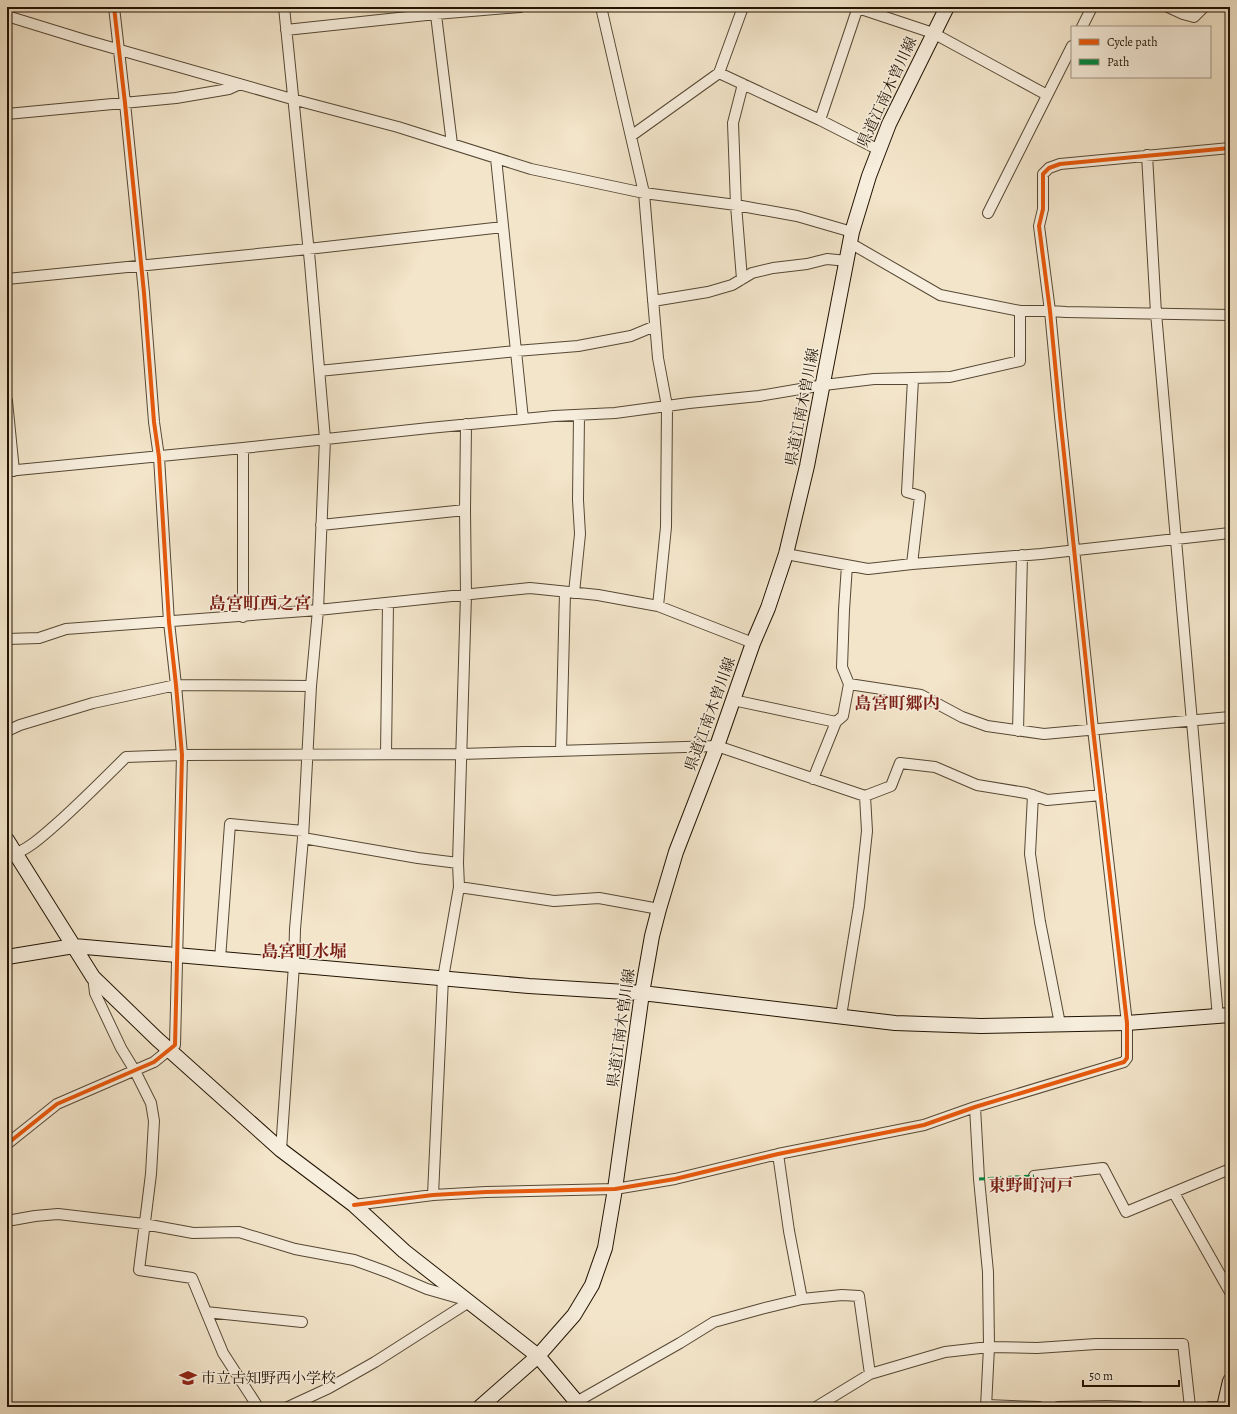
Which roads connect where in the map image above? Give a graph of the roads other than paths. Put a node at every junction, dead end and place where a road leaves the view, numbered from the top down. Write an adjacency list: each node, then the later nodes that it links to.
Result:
1 (114, 7): 17 (street)
2 (284, 7): 14 (street)
3 (520, 7): 11 (street)
4 (601, 7): 26 (street)
5 (743, 7): 18 (street)
6 (857, 7): 15 (street); 25 (street)
7 (947, 7): 15 (street, 県道江南木曽川線)
8 (1092, 7): 13 (street)
9 (1168, 7): 10 (street)
10 (1204, 7)
11 (435, 11): 14 (street); 27 (street)
12 (7, 16): 17 (street)
13 (1082, 26)
14 (286, 30): 22 (street)
15 (933, 33): 21 (street); 29 (street, 県道江南木曽川線)
16 (1071, 48): 21 (street)
17 (120, 50): 19 (street); 23 (street)
18 (719, 73): 20 (street); 26 (street)
19 (240, 84): 22 (street); 23 (street)
20 (743, 84): 25 (street); 33 (street)
21 (1047, 95): 34 (street)
22 (292, 99): 27 (street); 37 (street)
23 (125, 103): 24 (street); 39 (street)
24 (7, 114)
25 (820, 120): 29 (street)
26 (631, 136): 32 (street)
27 (452, 144): 31 (street)
28 (1230, 148): 30 (street)
29 (879, 150): 36 (street, 県道江南木曽川線)
30 (1147, 155): 43 (street); 45 (street)
31 (496, 158): 32 (street); 35 (street)
32 (644, 193): 33 (street); 42 (street)
33 (736, 206): 36 (street); 41 (street)
34 (988, 213)
35 (504, 227): 37 (street); 48 (street)
36 (851, 238): 38 (street, 県道江南木曽川線); 44 (street)
37 (308, 249): 39 (street); 49 (street)
38 (848, 261): 41 (street); 51 (street, 県道江南木曽川線)
39 (141, 266): 40 (street); 59 (street)
40 (7, 279)
41 (742, 279): 42 (street)
42 (653, 301): 47 (street)
43 (1050, 310): 44 (street); 45 (street); 65 (street)
44 (1020, 311): 50 (street)
45 (1156, 313): 46 (street); 64 (street)
46 (1230, 315)
47 (655, 326): 48 (street); 53 (street)
48 (516, 351): 49 (street); 55 (street)
49 (319, 371): 57 (street)
50 (914, 379): 51 (street); 68 (street)
51 (824, 385): 53 (street); 66 (street, 県道江南木曽川線)
52 (7, 401): 60 (street)
53 (667, 406): 54 (street); 73 (street)
54 (579, 415): 55 (street); 70 (street)
55 (523, 419): 56 (street)
56 (466, 424): 57 (street); 61 (street)
57 (325, 439): 58 (street); 62 (street)
58 (243, 448): 59 (street); 75 (street)
59 (159, 457): 60 (street); 76 (street)
60 (11, 471)
61 (464, 510): 62 (street); 71 (street)
62 (321, 525): 74 (street)
63 (1230, 532): 64 (street)
64 (1176, 539): 65 (street); 84 (street)
65 (1074, 550): 67 (street); 86 (street)
66 (786, 554): 69 (street); 78 (street, 県道江南木曽川線)
67 (1022, 555): 68 (street); 88 (street)
68 (912, 564): 69 (street)
69 (847, 565): 79 (street)
70 (570, 592): 71 (street); 73 (street); 90 (street)
71 (466, 595): 72 (street); 92 (street)
72 (388, 603): 74 (street); 91 (street)
73 (658, 606): 78 (street)
74 (318, 610): 75 (street); 81 (street)
75 (243, 617): 76 (street)
76 (169, 622): 77 (street); 80 (street)
77 (7, 639)
78 (753, 643): 82 (street, 県道江南木曽川線)
79 (849, 684): 85 (street); 88 (street)
80 (176, 685): 81 (street); 87 (street); 93 (street)
81 (311, 686): 94 (street)
82 (733, 700): 85 (street); 89 (street, 県道江南木曽川線)
83 (1230, 717): 84 (street)
84 (1192, 721): 86 (street); 114 (street)
85 (836, 722): 95 (street)
86 (1093, 729): 88 (street); 97 (street)
87 (7, 731)
88 (1018, 731)
89 (717, 746): 90 (street); 95 (street); 104 (street, 県道江南木曽川線)
90 (561, 751): 92 (street)
91 (386, 754): 92 (street); 94 (street)
92 (461, 754): 102 (street)
93 (182, 755): 94 (street); 101 (street); 106 (street)
94 (308, 755): 99 (street)
95 (813, 779): 98 (street)
96 (1033, 795): 97 (street); 98 (street); 116 (street)
97 (1101, 795): 115 (street)
98 (865, 796): 113 (street)
99 (303, 835): 102 (street); 108 (street); 109 (street)
100 (7, 840): 101 (street)
101 (11, 855): 105 (street)
102 (458, 863): 103 (street)
103 (459, 888): 104 (street); 111 (street)
104 (659, 909): 112 (street, 県道江南木曽川線)
105 (74, 946): 106 (street); 107 (street); 110 (street)
106 (177, 956): 108 (street); 117 (street)
107 (7, 957)
108 (220, 958): 109 (street)
109 (294, 965): 111 (street); 121 (street)
110 (93, 977): 117 (street); 118 (street)
111 (443, 978): 112 (street); 127 (street)
112 (642, 993): 113 (street); 125 (street, 県道江南木曽川線)
113 (841, 1016): 116 (street)
114 (1224, 1016): 115 (street)
115 (1127, 1023): 116 (street); 119 (street)
116 (1060, 1024)
117 (168, 1049): 118 (street); 121 (street)
118 (135, 1071): 120 (street); 130 (street)
119 (975, 1107): 122 (street); 136 (street)
120 (7, 1144)
121 (281, 1150): 128 (street)
122 (778, 1154): 125 (street); 132 (street)
123 (1230, 1169): 126 (street)
124 (1034, 1176): 126 (street)
125 (615, 1189): 127 (street); 137 (street, 県道江南木曽川線)
126 (1174, 1193): 131 (street)
127 (433, 1195): 128 (street)
128 (354, 1205): 133 (street)
129 (7, 1221): 130 (street)
130 (144, 1224): 133 (street); 134 (street)
131 (1230, 1292)
132 (802, 1300): 138 (street); 140 (street)
133 (469, 1302): 137 (street); 144 (street)
134 (206, 1312): 135 (street); 143 (street)
135 (302, 1322)
136 (989, 1347): 138 (street); 141 (street); 150 (street)
137 (538, 1356): 140 (street); 145 (street, 県道江南木曽川線)
138 (870, 1374): 146 (street)
139 (1230, 1381): 152 (street)
140 (580, 1404)
141 (986, 1406): 147 (street)
142 (1123, 1406): 148 (street); 149 (street)
143 (258, 1407)
144 (288, 1407)
145 (480, 1407)
146 (816, 1407)
147 (1039, 1407)
148 (1058, 1407)
149 (1140, 1407)
150 (1190, 1407)
151 (1208, 1407): 152 (street)
152 (1225, 1407)

